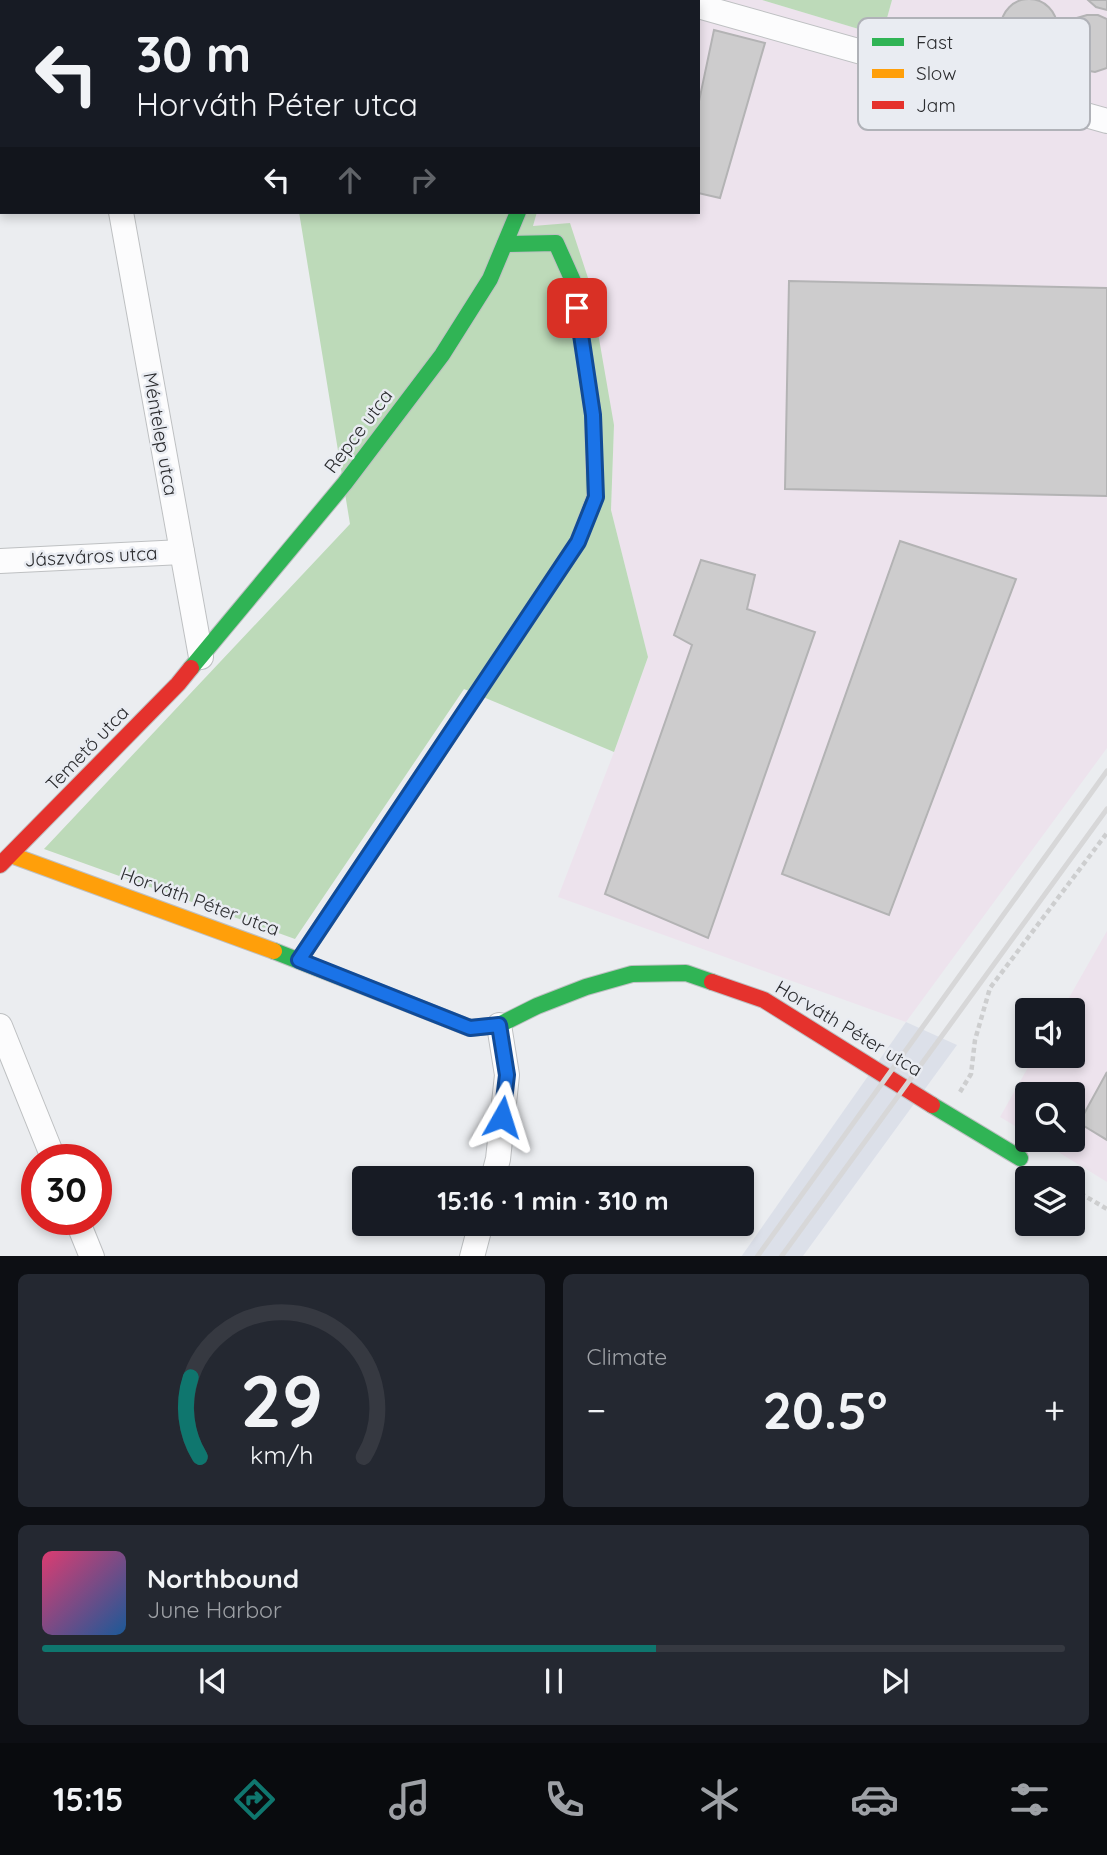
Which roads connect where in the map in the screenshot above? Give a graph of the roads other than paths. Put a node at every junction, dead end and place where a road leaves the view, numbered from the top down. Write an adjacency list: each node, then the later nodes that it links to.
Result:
1 (700, 7): 2 (street)
2 (858, 51)
3 (1090, 116): 4 (street)
4 (1107, 121)
5 (121, 214): 8 (street, Méntelep utca)
6 (517, 214): 7 (street, Repce utca)
7 (505, 244): 10 (street, Repce utca); 12 (street)
8 (182, 552): 9 (street, Jászváros utca); 10 (street, Méntelep utca)
9 (0, 561)
10 (201, 657): 11 (street, Temető utca)
11 (6, 860): 12 (street, Horváth Péter utca)
12 (299, 960): 13 (street, Horváth Péter utca)
13 (499, 1025): 16 (street, Horváth Péter utca); 17 (street)
14 (0, 1026): 15 (street)
15 (48, 1144)
16 (1020, 1158)
17 (496, 1166)
18 (83, 1235): 20 (street)
19 (477, 1236): 21 (street)
20 (92, 1256)
21 (472, 1256)

